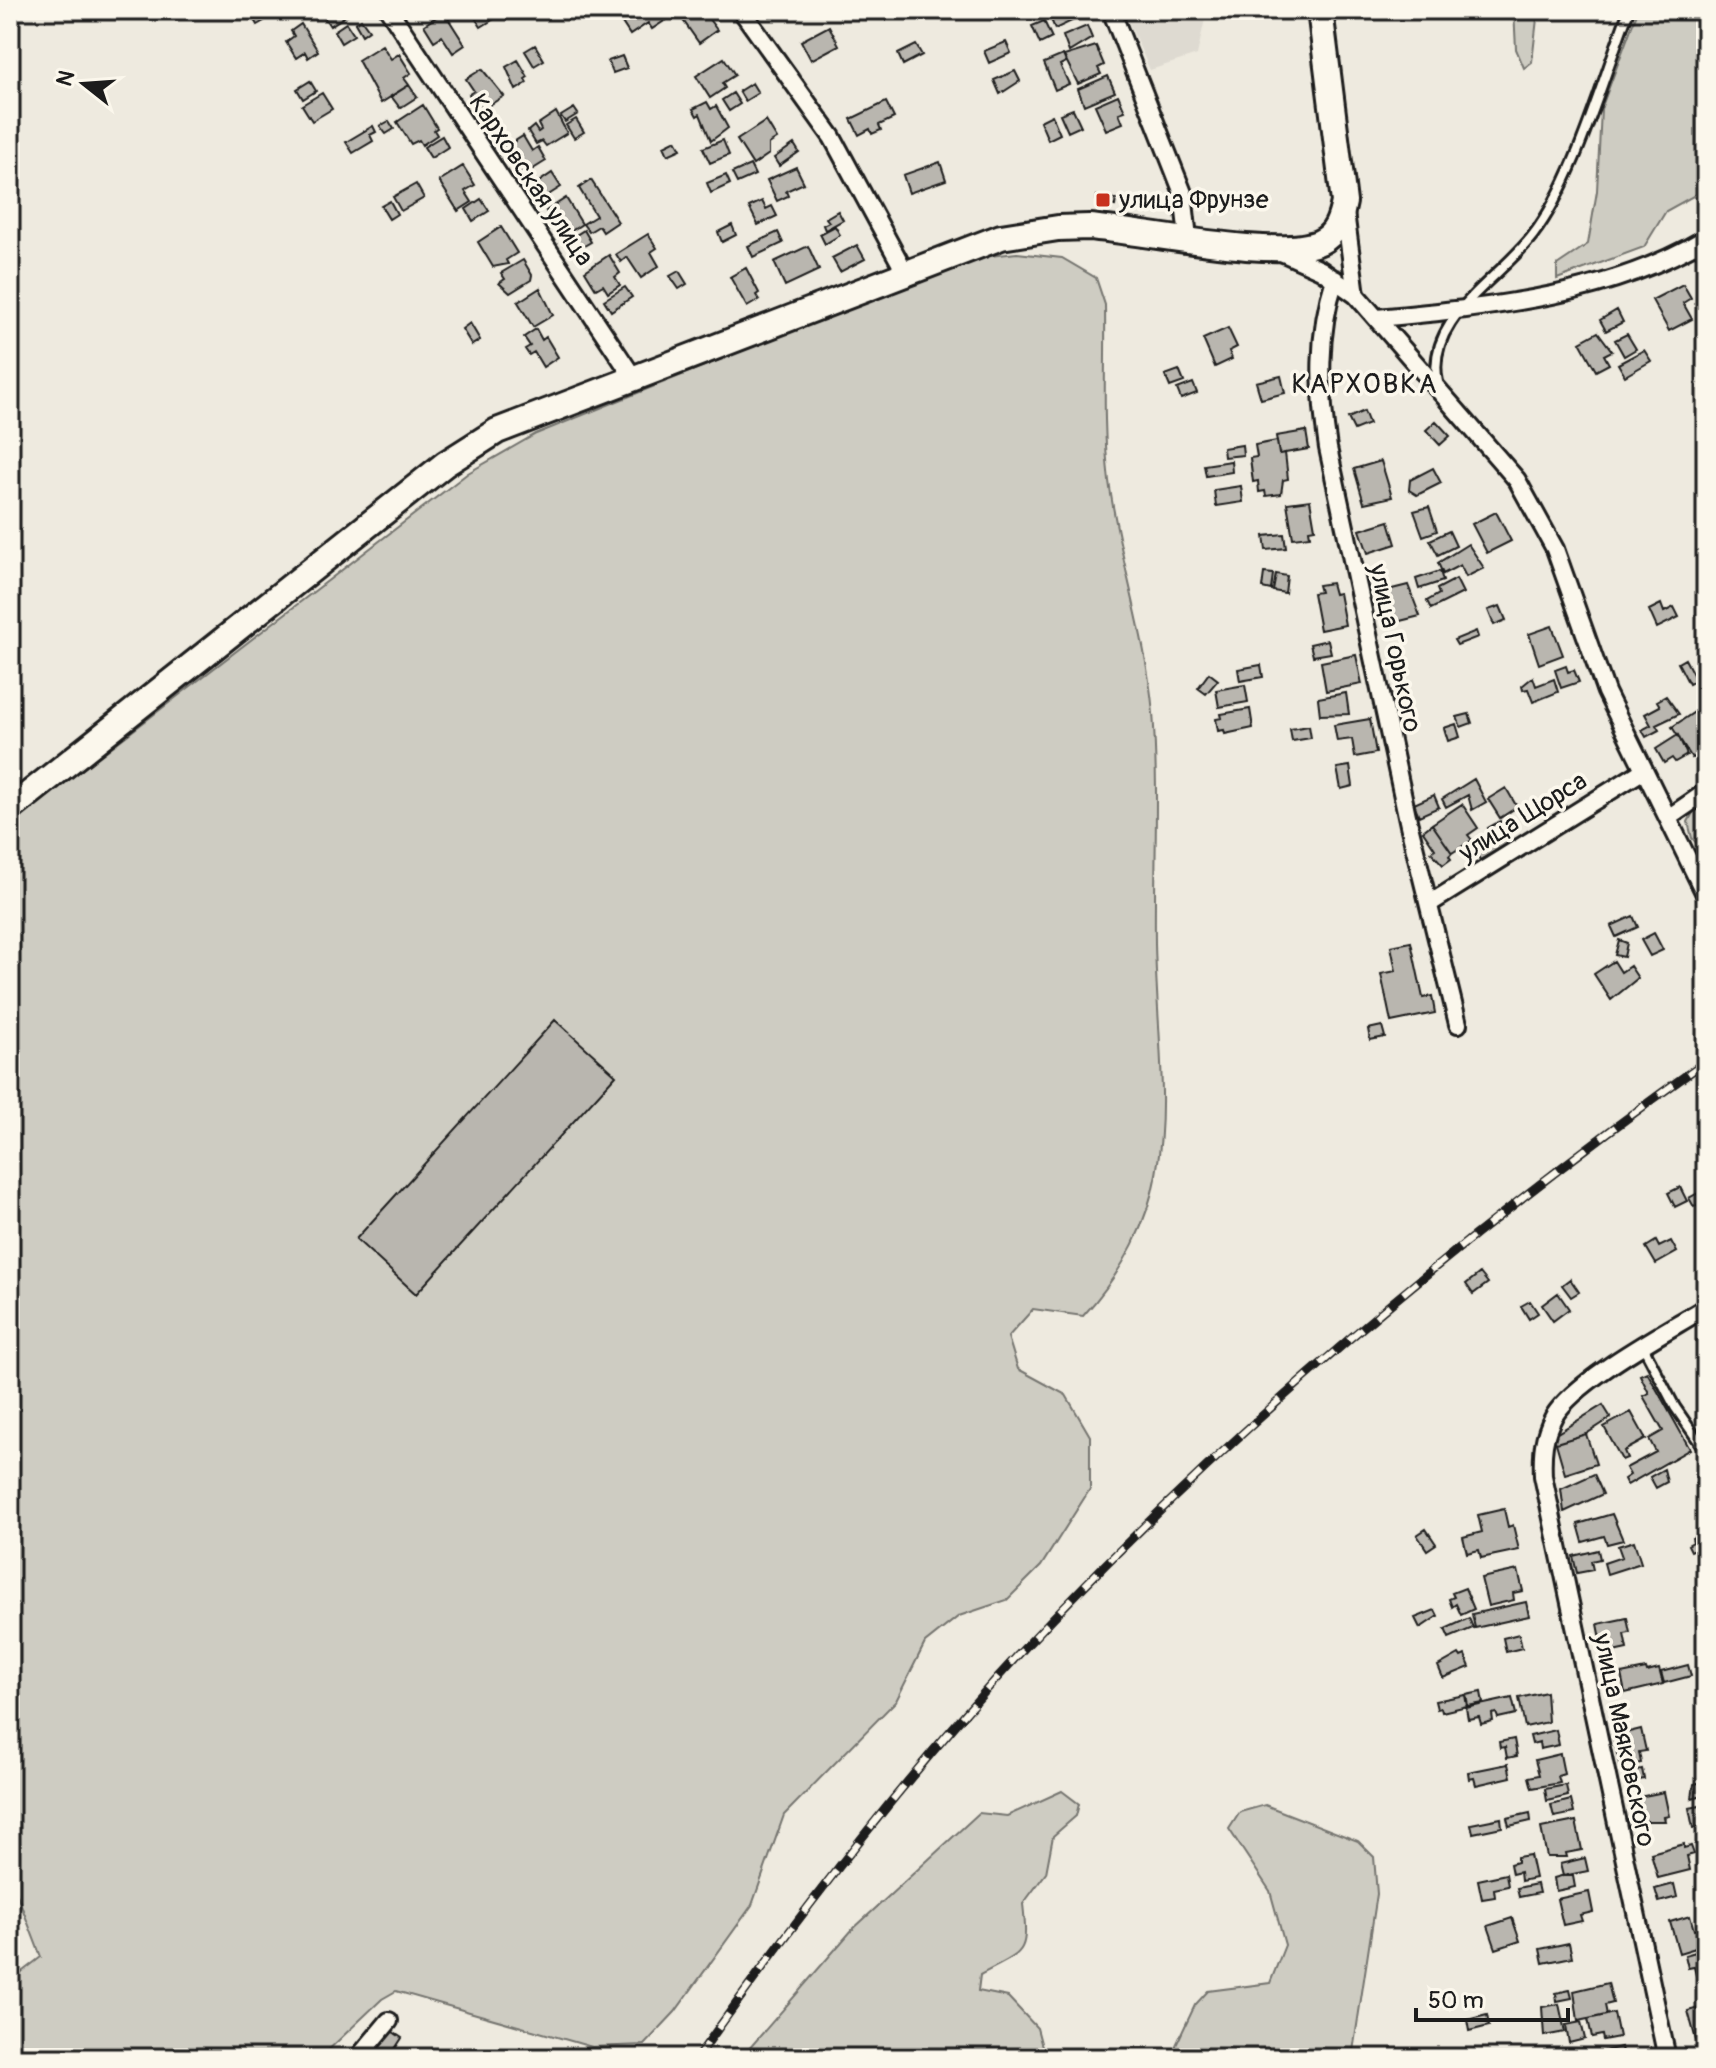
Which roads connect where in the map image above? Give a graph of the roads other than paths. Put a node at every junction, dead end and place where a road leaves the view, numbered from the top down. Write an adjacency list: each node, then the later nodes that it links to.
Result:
1 (389, 10): 15 (street, Карховская улица)
2 (741, 10): 10 (street)
3 (1111, 10): 7 (street)
4 (1320, 10): 6 (street)
5 (1629, 10): 13 (lane)
6 (1344, 202): 9 (street); 12 (street)
7 (1188, 238): 9 (street); 10 (street)
8 (1706, 238): 13 (street)
9 (1275, 250): 11 (street)
10 (905, 272): 15 (street)
11 (1335, 279): 12 (street); 22 (street, улица Горького)
12 (1356, 295): 14 (street)
13 (1464, 309): 14 (street); 16 (lane)
14 (1378, 318): 16 (street)
15 (633, 377): 19 (street)
16 (1439, 387): 17 (street)
17 (1644, 770): 20 (street); 22 (street, улица Щорса)
18 (1706, 792): 20 (street)
19 (10, 809)
20 (1668, 818): 21 (street)
21 (1706, 896)
22 (1429, 904): 23 (street, улица Горького)
23 (1458, 1024)
24 (1706, 1307): 25 (street)
25 (1643, 1346): 26 (lane); 29 (street, улица Маяковского)
26 (1706, 1452)
27 (389, 2021): 28 (street)
28 (358, 2058)
29 (1667, 2058)

